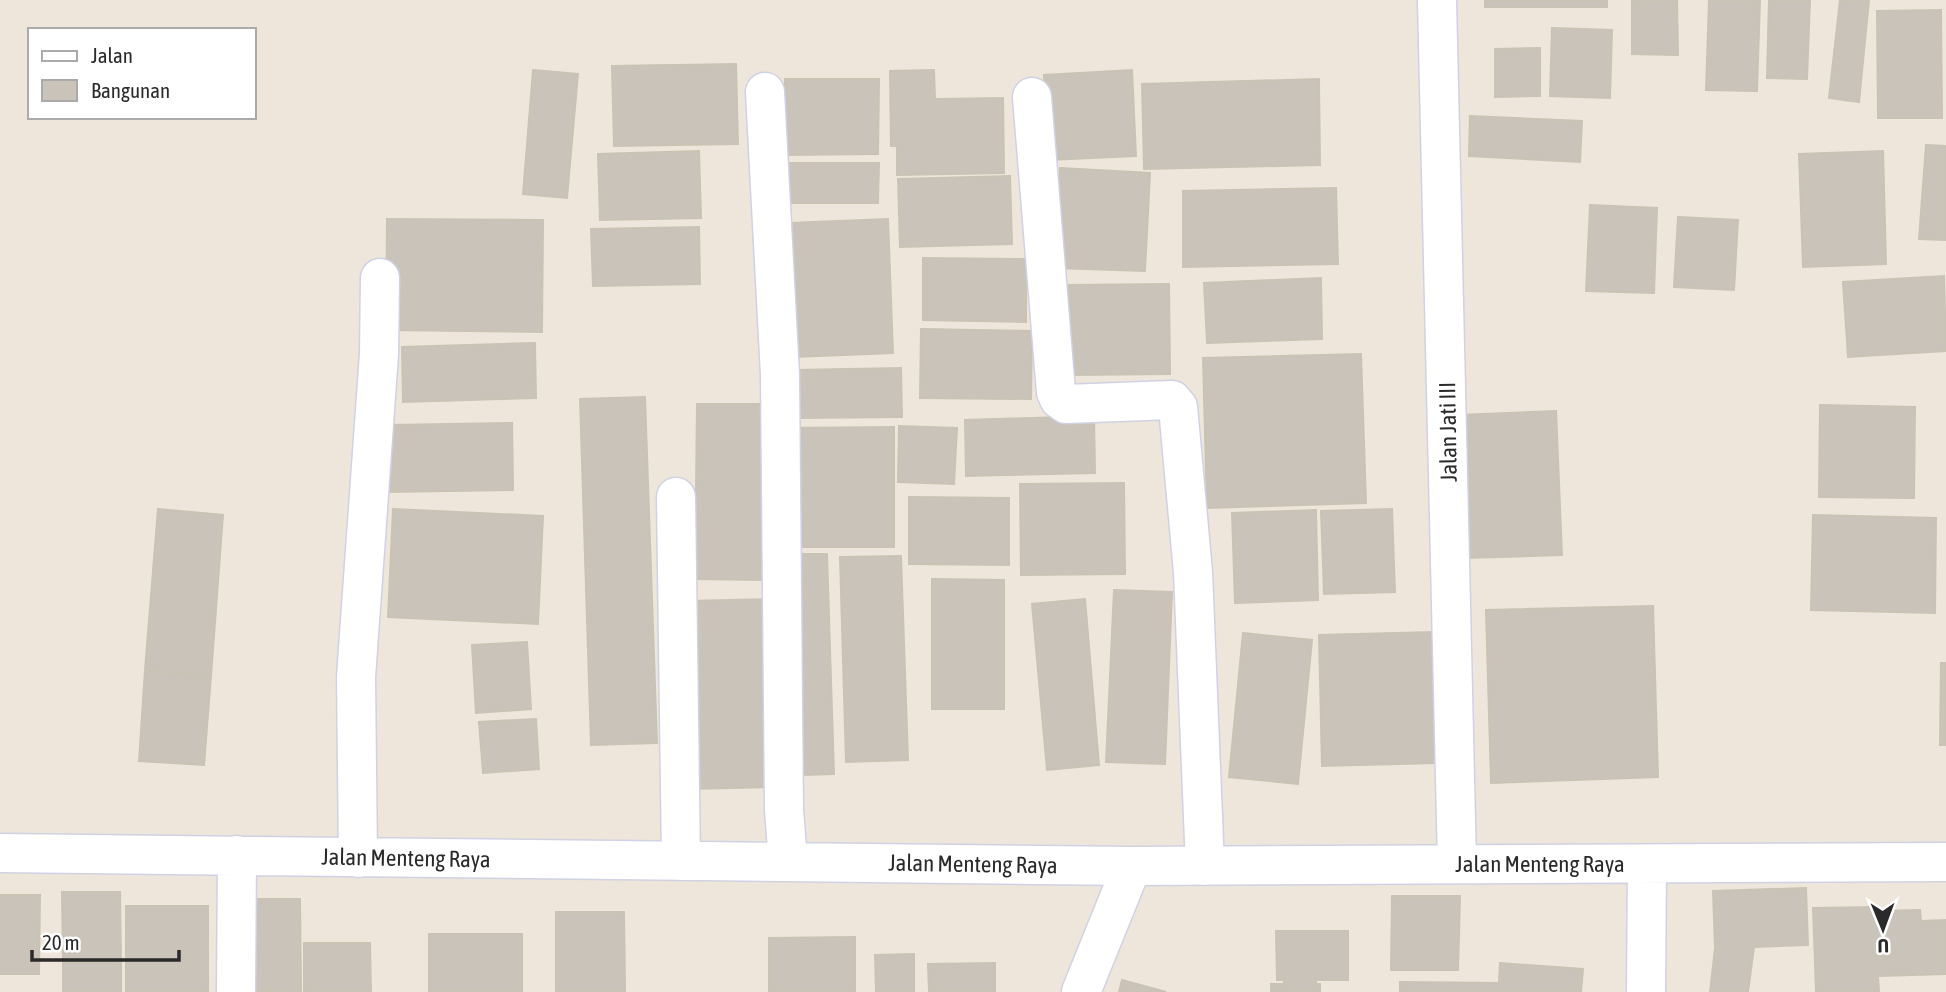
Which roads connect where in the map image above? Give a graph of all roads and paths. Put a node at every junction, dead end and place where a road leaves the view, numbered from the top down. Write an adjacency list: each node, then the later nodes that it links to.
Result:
1 (1437, 0): 13 (street, Jalan Jati III)
2 (765, 92): 10 (street)
3 (1032, 97): 15 (street)
4 (380, 278): 8 (street)
5 (676, 497): 9 (street)
6 (0, 853): 7 (street, Jalan Menteng Raya)
7 (237, 855): 8 (street, Jalan Menteng Raya); 16 (street)
8 (358, 858): 9 (street, Jalan Menteng Raya)
9 (681, 861): 10 (street, Jalan Menteng Raya)
10 (788, 862): 14 (street, Jalan Menteng Raya)
11 (1946, 862): 12 (street, Jalan Menteng Raya)
12 (1647, 863): 13 (street, Jalan Menteng Raya); 18 (street)
13 (1457, 864): 15 (street, Jalan Menteng Raya)
14 (1132, 866): 15 (street, Jalan Menteng Raya); 17 (street)
15 (1205, 866)
16 (236, 992)
17 (1082, 992)
18 (1646, 992)

